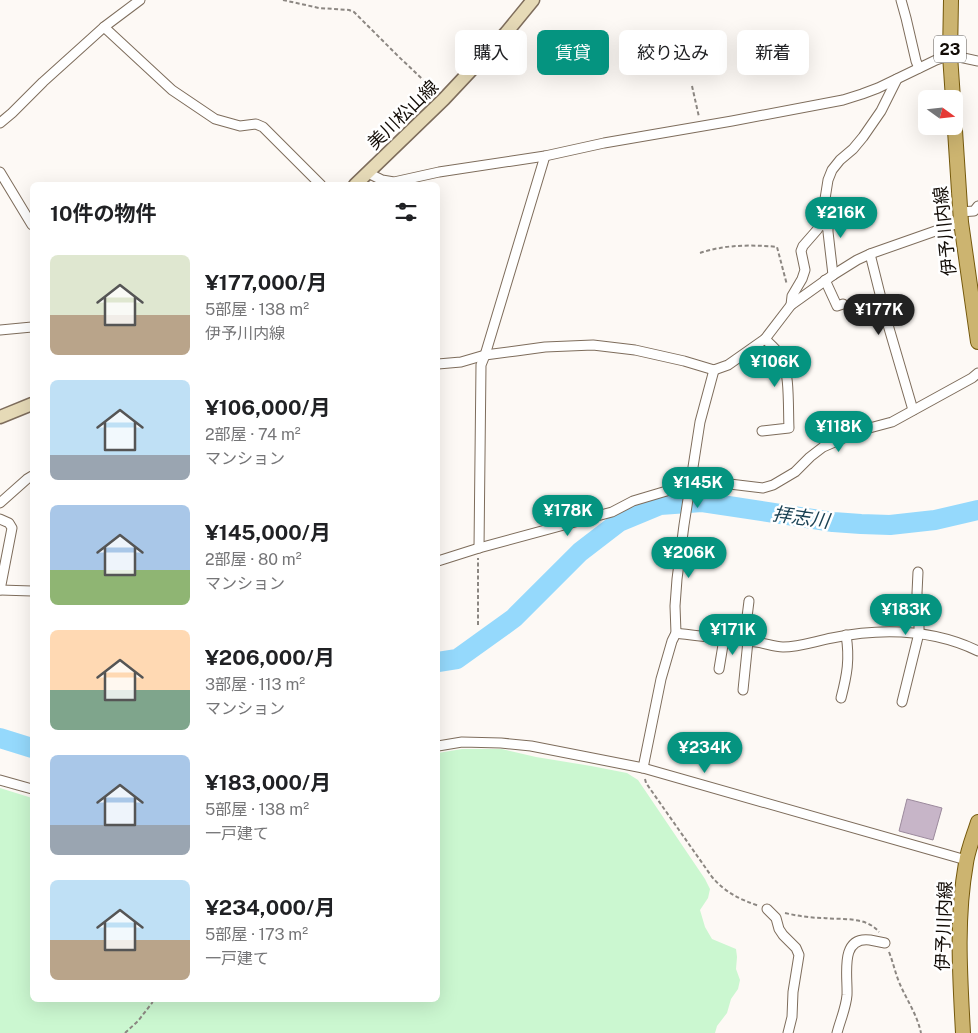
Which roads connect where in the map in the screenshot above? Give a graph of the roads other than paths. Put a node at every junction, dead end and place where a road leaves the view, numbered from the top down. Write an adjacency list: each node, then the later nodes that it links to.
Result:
1 (140, 0): 5 (street)
2 (533, 0): 15 (main road, 美川松山線)
3 (901, 0): 8 (street)
4 (951, 0): 6 (main road, 23)
5 (104, 27): 11 (street); 16 (street)
6 (950, 55): 7 (street); 8 (street); 10 (main road, 23)
7 (978, 60)
8 (919, 68): 9 (street)
9 (897, 79): 13 (street); 21 (street)
10 (952, 90)
11 (0, 123)
12 (955, 135): 19 (main road, 伊予川内線)
13 (546, 156): 15 (street); 30 (street)
14 (0, 172): 20 (street)
15 (368, 174): 17 (main road, 美川松山線)
16 (318, 182)
17 (359, 182)
18 (977, 210): 19 (street)
19 (960, 217): 22 (street); 29 (main road, 伊予川内線)
20 (30, 222)
21 (821, 224): 23 (street); 24 (street)
22 (870, 254): 23 (street); 35 (street)
23 (829, 277): 24 (street); 25 (street)
24 (791, 300): 28 (street)
25 (843, 304)
26 (30, 327): 27 (street)
27 (0, 330)
28 (765, 339): 32 (street); 37 (street)
29 (978, 342)
30 (485, 355): 31 (street); 32 (street); 42 (street)
31 (440, 364)
32 (714, 370): 39 (street)
33 (978, 374): 35 (street)
34 (30, 405): 36 (main road)
35 (913, 410): 39 (street)
36 (0, 417)
37 (762, 432)
38 (30, 477): 40 (street)
39 (690, 487): 42 (street); 48 (street)
40 (0, 503)
41 (0, 519): 45 (street)
42 (479, 548): 43 (street)
43 (440, 560)
44 (918, 572): 49 (street)
45 (0, 590): 46 (street)
46 (30, 591)
47 (749, 601): 52 (street)
48 (676, 633): 51 (street); 59 (street)
49 (919, 634): 50 (street); 53 (street); 57 (street)
50 (846, 635): 52 (street); 56 (street)
51 (724, 639): 52 (street); 54 (street)
52 (746, 641): 55 (street)
53 (978, 651)
54 (719, 669)
55 (743, 690)
56 (841, 698)
57 (902, 702)
58 (440, 746): 59 (street)
59 (643, 768): 63 (street)
60 (0, 780): 61 (street)
61 (30, 788)
62 (978, 822): 63 (main road, 伊予川内線)
63 (966, 860): 68 (main road, 伊予川内線)
64 (767, 909): 66 (street)
65 (885, 943): 67 (street)
66 (788, 1033)
67 (837, 1033)
68 (963, 1033)

